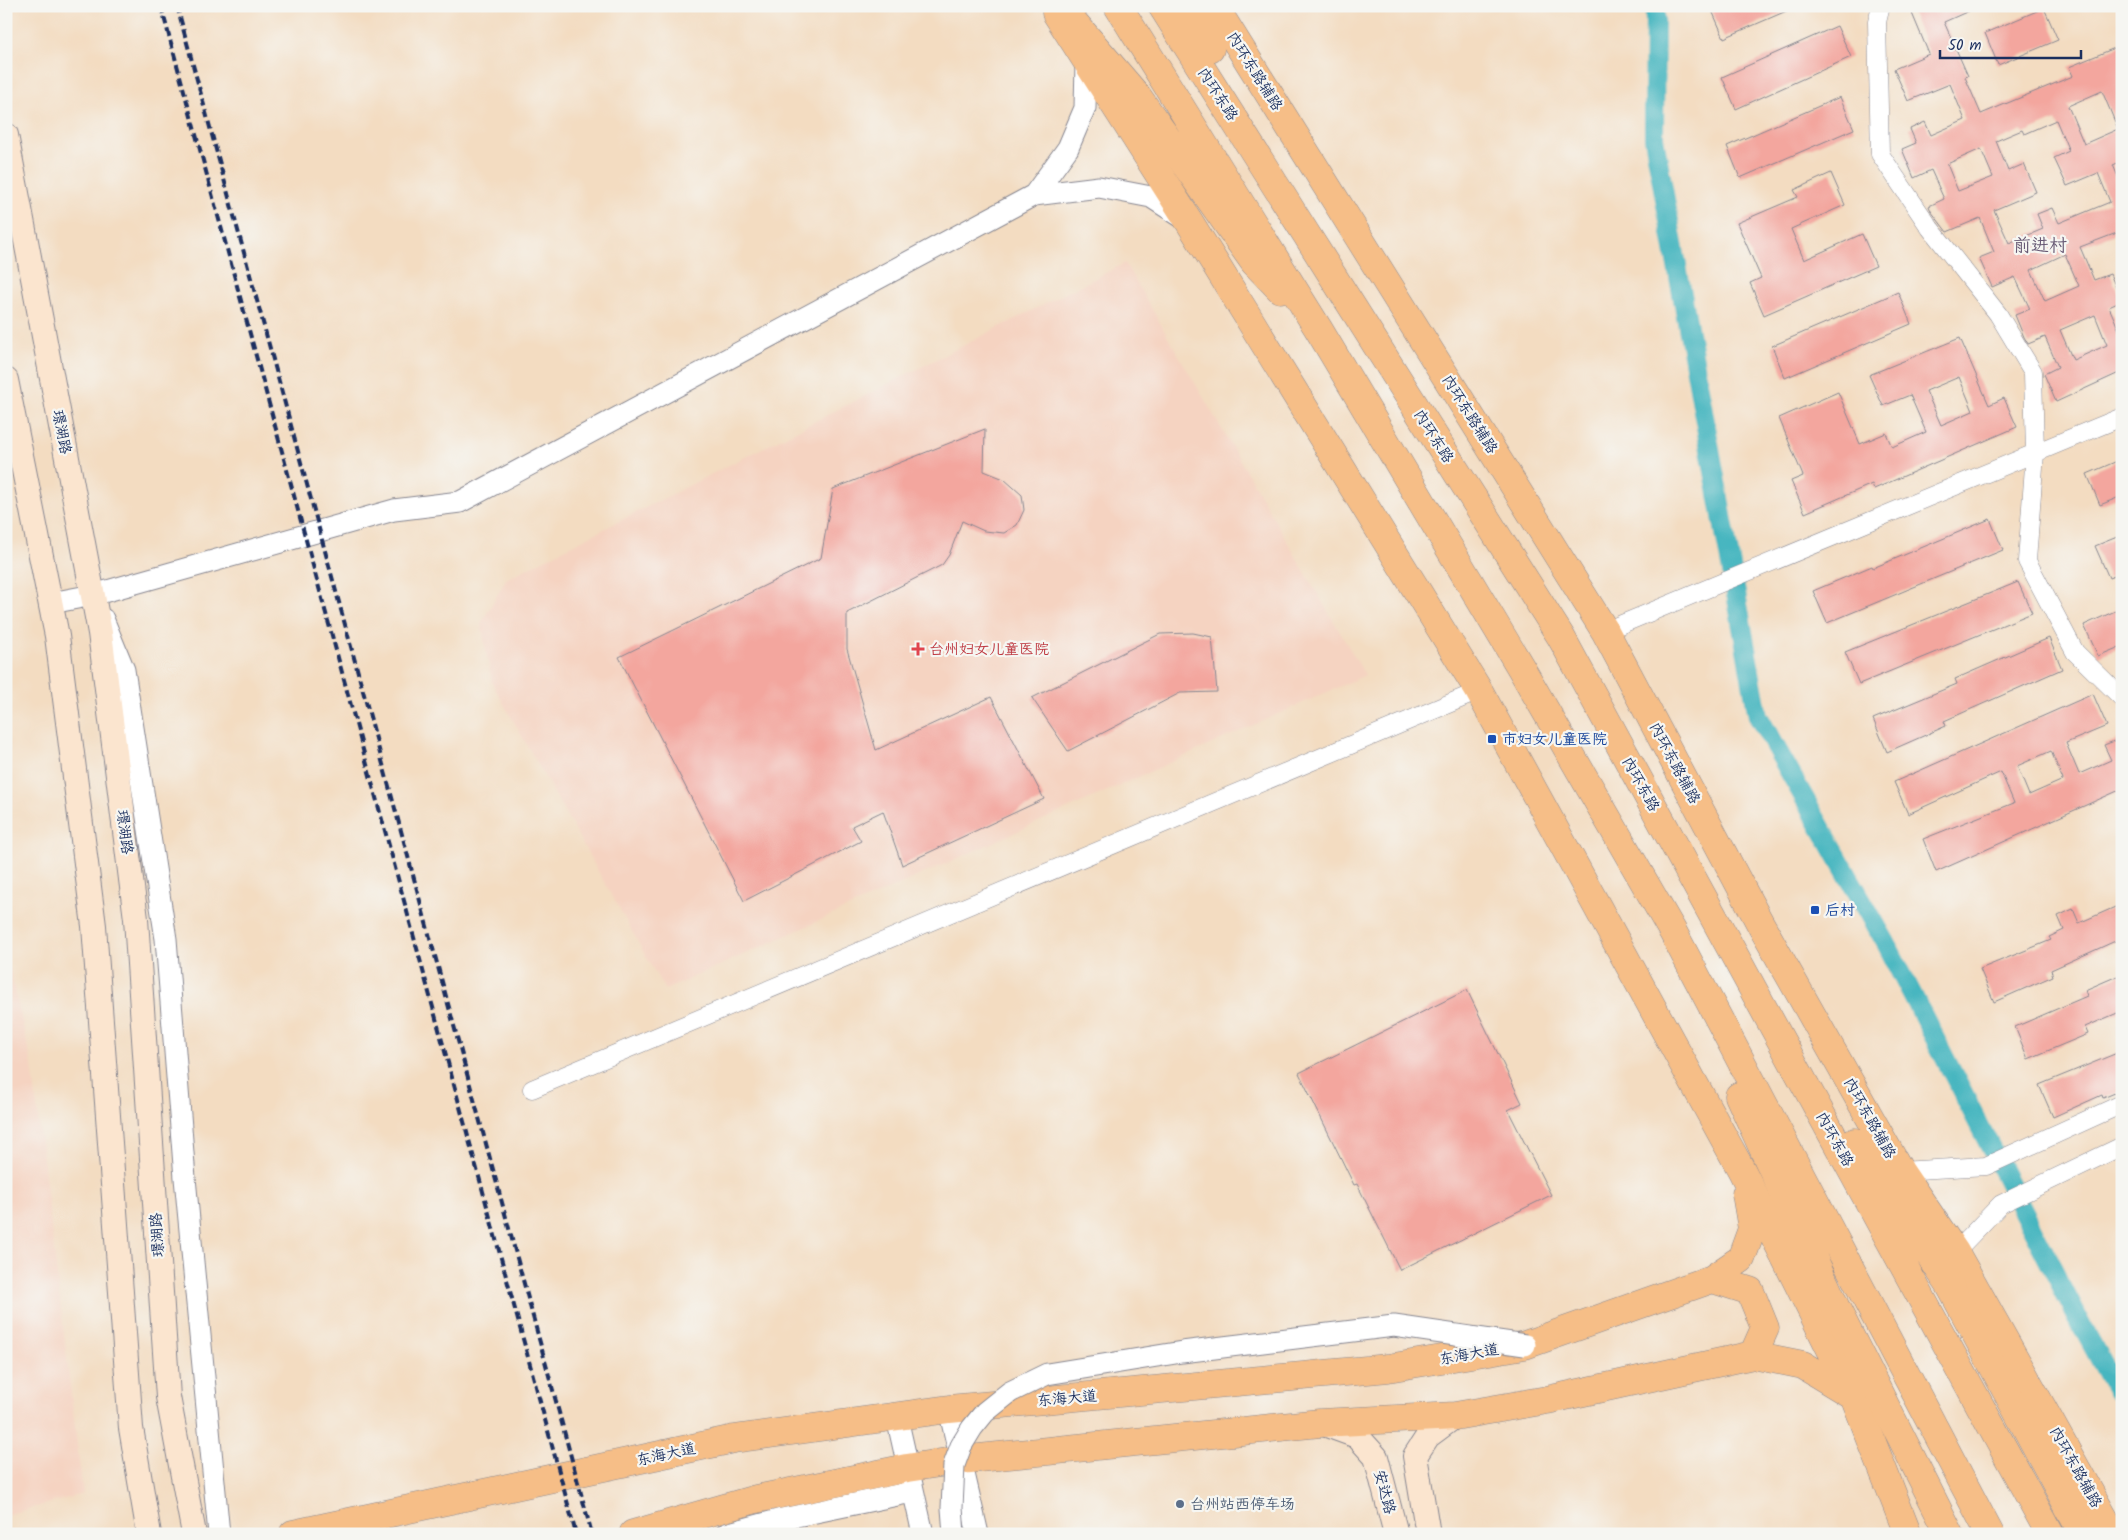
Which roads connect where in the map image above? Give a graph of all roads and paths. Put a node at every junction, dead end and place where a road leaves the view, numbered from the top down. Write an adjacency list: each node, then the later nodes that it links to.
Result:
1 (1052, 6): 8 (main road)
2 (1060, 6): 13 (main road)
3 (1118, 6): 13 (main road)
4 (1162, 6): 10 (main road, 内环东路)
5 (1186, 6): 10 (main road)
6 (1214, 6): 19 (main road, 内环东路辅路)
7 (1881, 6): 16 (street)
8 (1086, 63): 11 (street); 12 (main road)
9 (6, 136): 17 (main road, 璟湖路)
10 (1264, 166): 23 (main road, 内环东路)
11 (1034, 195): 12 (street); 17 (street)
12 (1190, 223): 20 (main road)
13 (1320, 330): 22 (main road)
14 (6, 380): 18 (main road)
15 (2122, 417): 16 (street)
16 (2035, 453): 19 (street); 21 (street)
17 (93, 595): 18 (street); 41 (main road, 璟湖路); 42 (street)
18 (51, 603): 40 (main road)
19 (1605, 631): 28 (main road, 内环东路辅路)
20 (1479, 691): 24 (street); 27 (main road)
21 (2122, 698)
22 (1673, 932): 52 (main road); 53 (main road)
23 (1748, 980): 54 (main road, 内环东路); 55 (main road)
24 (532, 1089)
25 (2122, 1104): 28 (street)
26 (2122, 1146): 29 (street)
27 (1742, 1171): 30 (main road, 东海大道); 33 (main road)
28 (1900, 1171): 29 (main road, 内环东路辅路)
29 (1954, 1252): 56 (main road, 内环东路辅路)
30 (1712, 1279): 31 (main road, 东海大道); 32 (main road)
31 (1525, 1345): 34 (main road, 东海大道); 47 (street, bridge)
32 (1753, 1355): 33 (main road); 35 (main road)
33 (1854, 1396): 51 (main road)
34 (949, 1408): 36 (main road, 东海大道); 38 (street)
35 (1455, 1416): 37 (main road); 50 (main road)
36 (897, 1418): 39 (street); 43 (main road, 东海大道)
37 (1320, 1423): 38 (main road); 49 (main road, 安达路)
38 (960, 1460): 39 (main road); 48 (street)
39 (910, 1480): 44 (main road); 45 (street); 46 (street)
40 (150, 1534)
41 (194, 1534)
42 (219, 1534)
43 (293, 1534)
44 (633, 1534)
45 (726, 1534)
46 (923, 1534)
47 (954, 1534)
48 (978, 1534)
49 (1396, 1534)
50 (1428, 1534)
51 (1908, 1534)
52 (1950, 1534)
53 (1990, 1534)
54 (2050, 1534)
55 (2083, 1534)
56 (2113, 1534)

